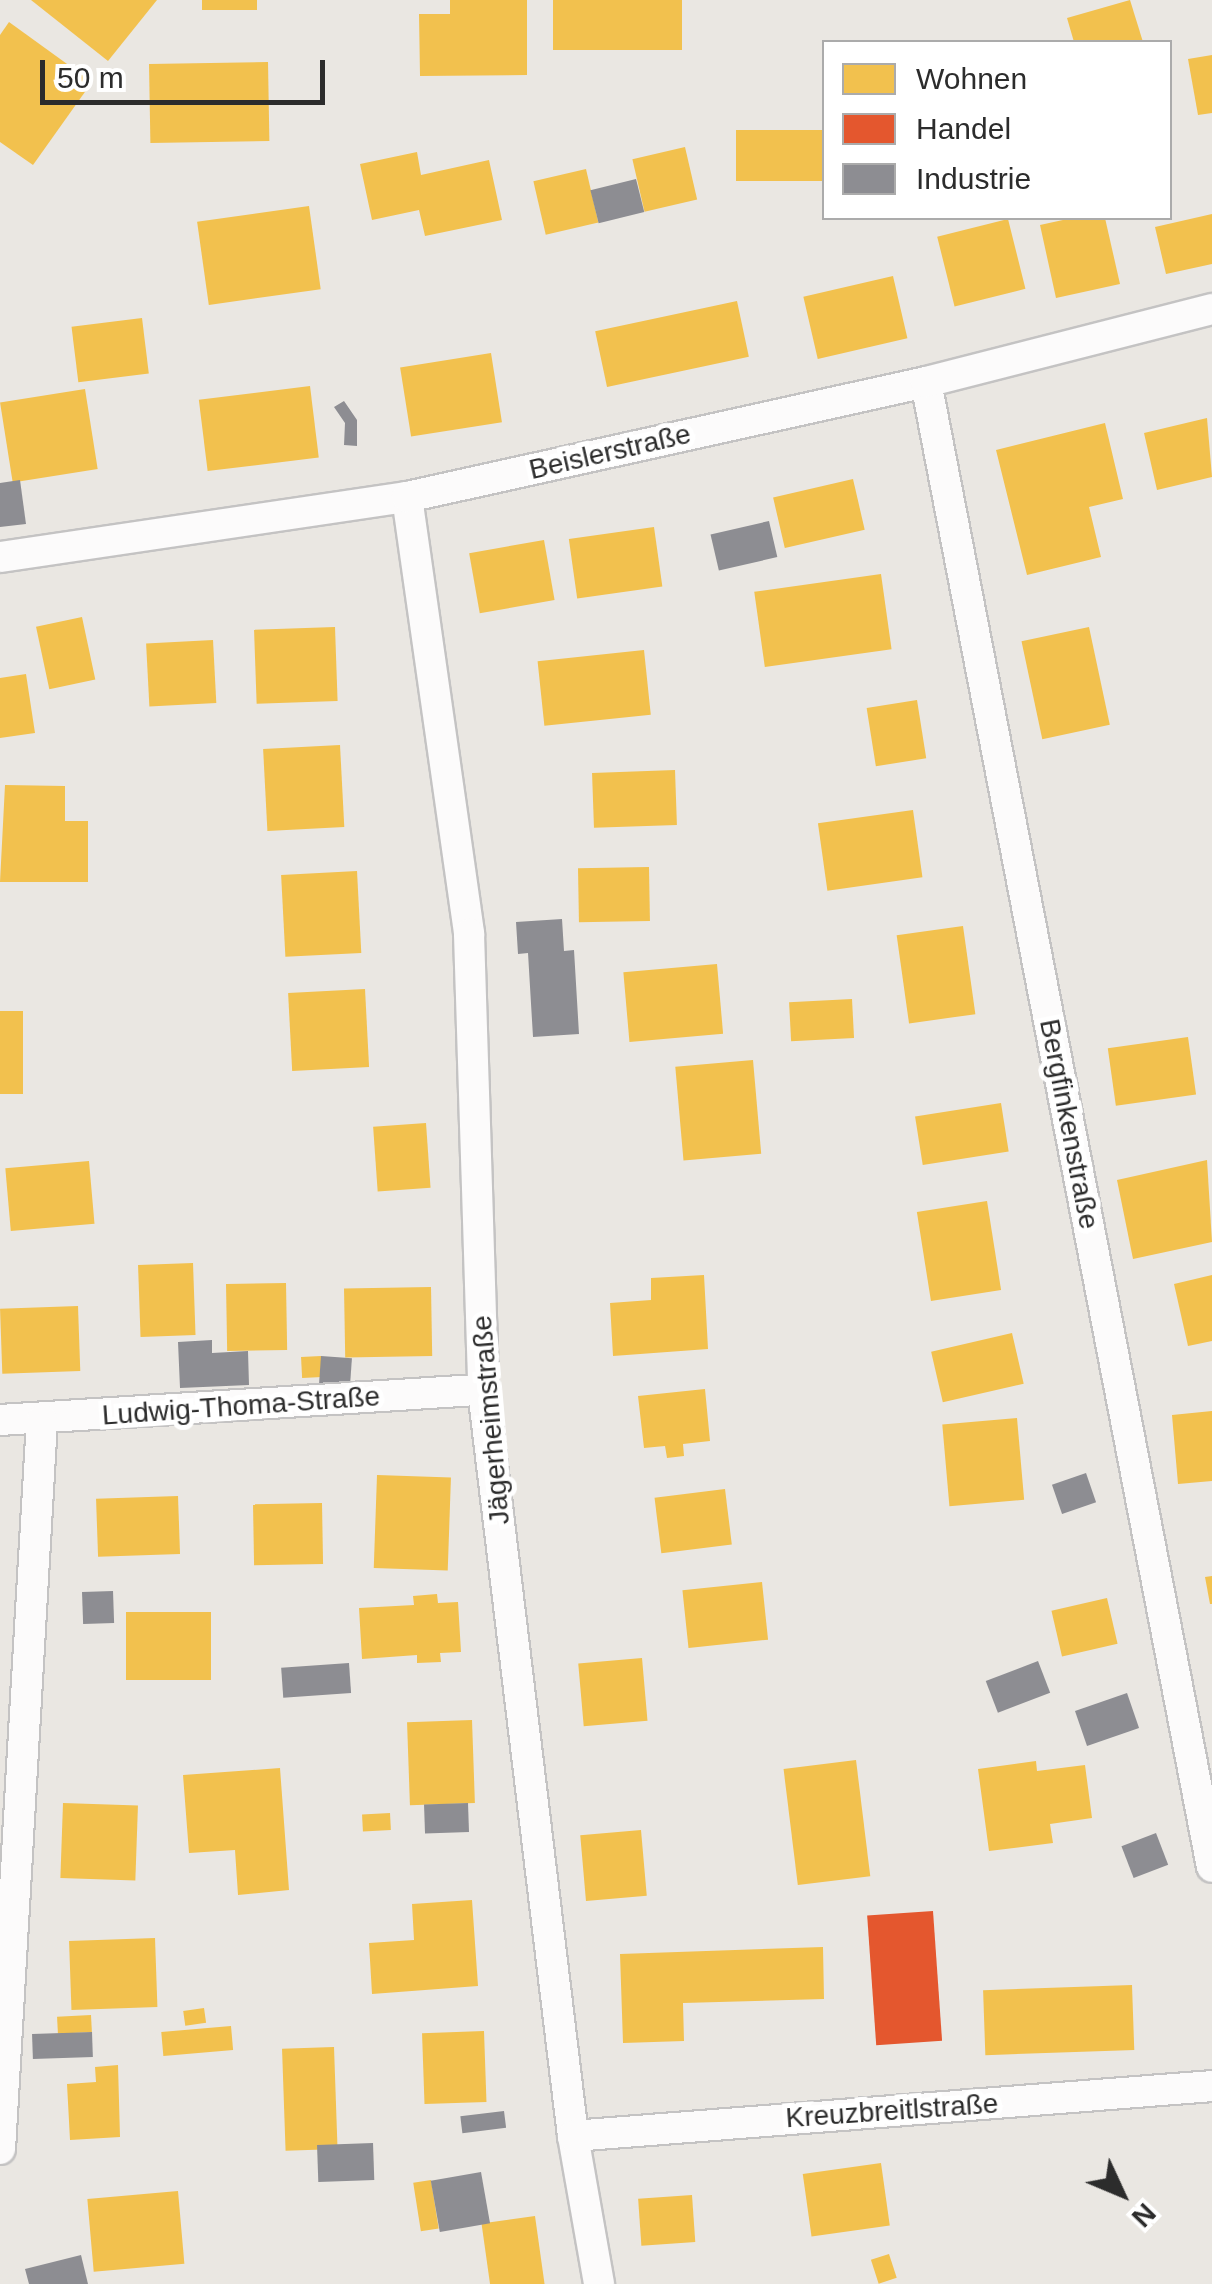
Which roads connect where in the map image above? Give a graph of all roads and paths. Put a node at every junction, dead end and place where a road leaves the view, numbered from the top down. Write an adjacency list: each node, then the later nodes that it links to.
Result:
1 (1212, 309): 2 (street, Beislerstraße)
2 (926, 382): 3 (street, Beislerstraße); 8 (street, Bergfinkenstraße)
3 (407, 497): 4 (street, Beislerstraße); 5 (street, Jägerheimstraße)
4 (0, 557)
5 (483, 1390): 7 (street, Ludwig-Thoma-Straße); 10 (street, Jägerheimstraße)
6 (0, 1420): 7 (street, Ludwig-Thoma-Straße)
7 (42, 1420): 11 (street)
8 (1212, 1867)
9 (1212, 2086): 10 (street, Kreuzbreitlstraße)
10 (573, 2136): 12 (street, Jägerheimstraße)
11 (0, 2149)
12 (603, 2283)

